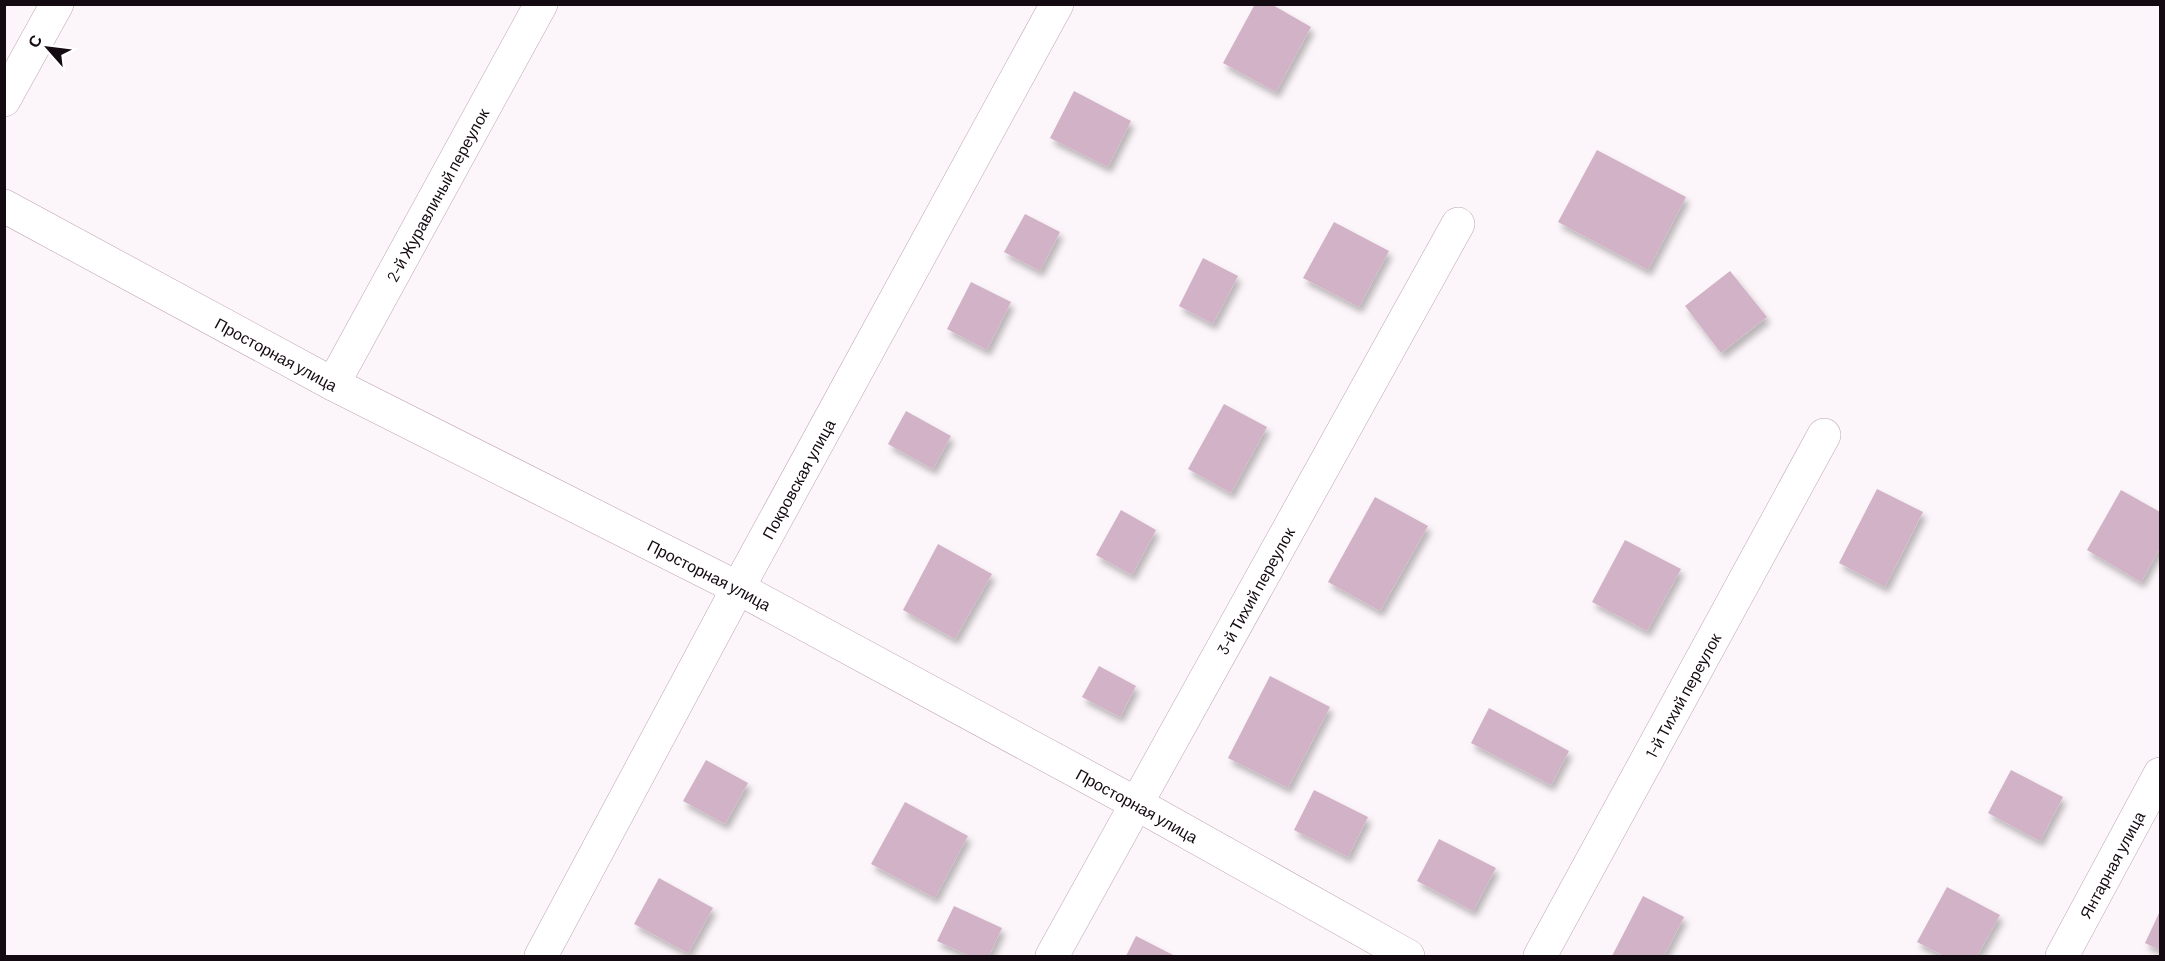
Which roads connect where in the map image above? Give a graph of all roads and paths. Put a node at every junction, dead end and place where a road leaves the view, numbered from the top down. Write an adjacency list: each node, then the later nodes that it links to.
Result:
1 (57, 4): 4 (street)
2 (541, 4): 7 (street, 2-й Журавлиный переулок)
3 (1057, 4): 9 (street, Покровская улица)
4 (4, 99)
5 (4, 206): 7 (street, Просторная улица)
6 (1458, 224): 11 (street, 3-й Тихий переулок)
7 (333, 384): 9 (street, Просторная улица)
8 (1824, 435): 15 (street, 1-й Тихий переулок)
9 (738, 588): 11 (street, Просторная улица); 12 (street, Покровская улица)
10 (2160, 774): 16 (street, Янтарная улица)
11 (1137, 804): 13 (street, 3-й Тихий переулок); 14 (street, Просторная улица)
12 (541, 957)
13 (1052, 957)
14 (1408, 957)
15 (1540, 957)
16 (2062, 957)

